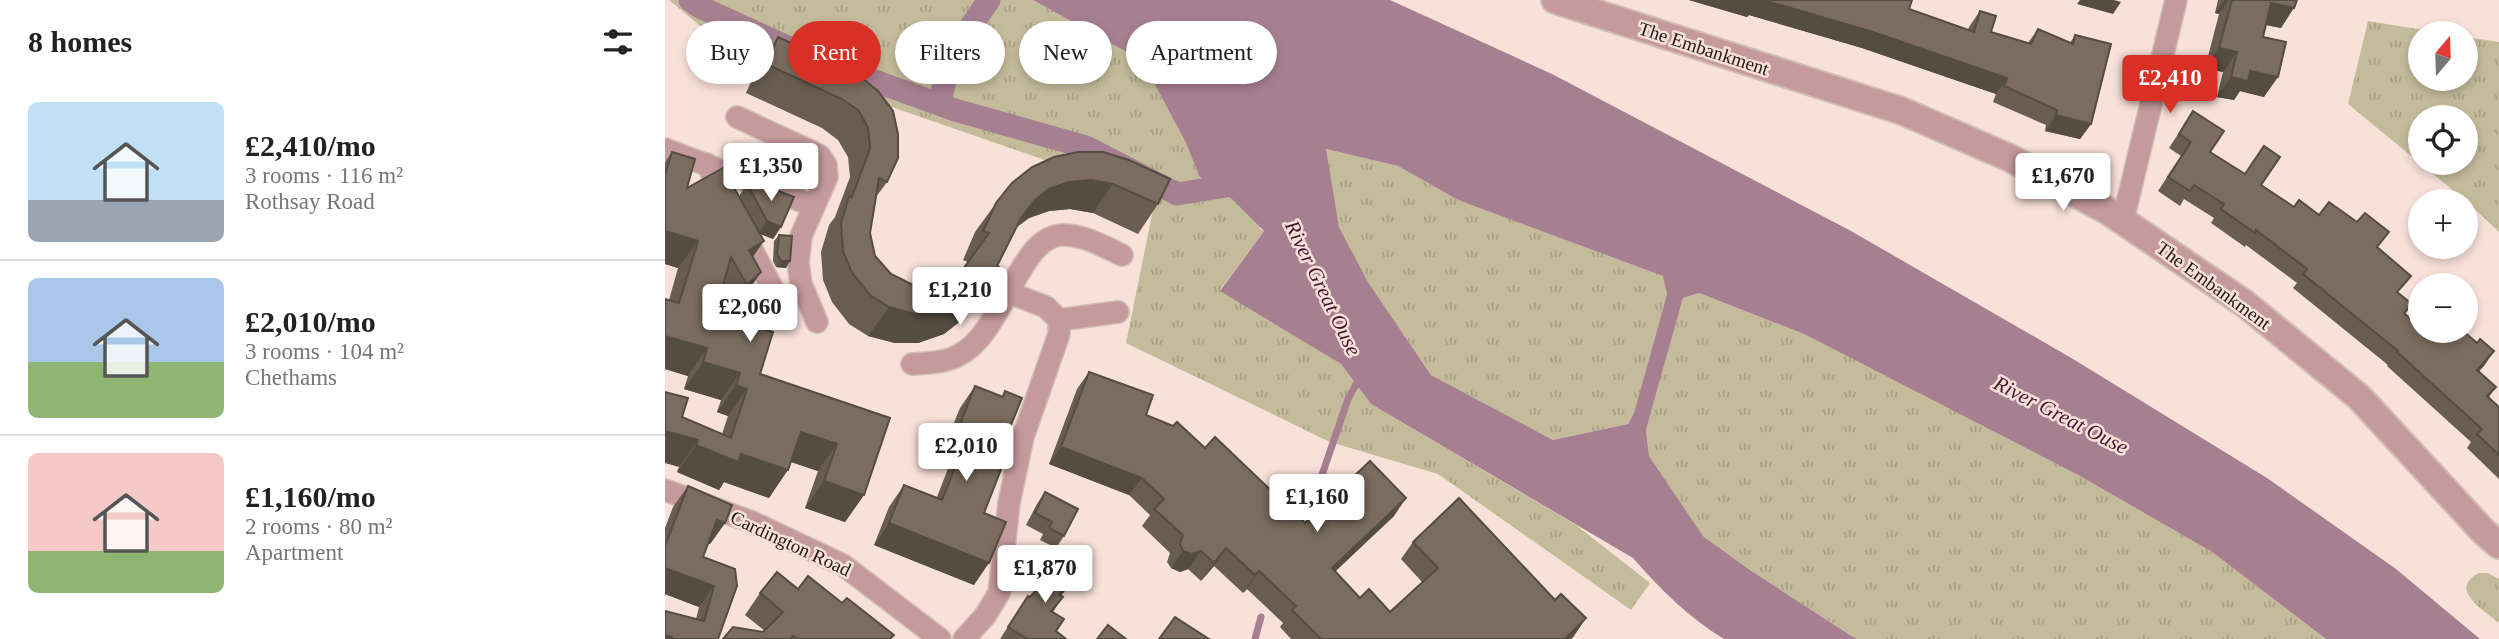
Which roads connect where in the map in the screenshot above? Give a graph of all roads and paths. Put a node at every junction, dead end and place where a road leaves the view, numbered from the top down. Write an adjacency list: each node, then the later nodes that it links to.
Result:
1 (1555, 0): 7 (street, The Embankment)
2 (2176, 0): 7 (street)
3 (737, 117): 6 (street)
4 (665, 149): 5 (street)
5 (707, 164): 6 (street); 13 (street)
6 (814, 206): 12 (street)
7 (2123, 220): 16 (street, The Embankment)
8 (1122, 255): 9 (street)
9 (1010, 293): 11 (street); 14 (street)
10 (1118, 312): 11 (street)
11 (1059, 320): 18 (street)
12 (817, 322)
13 (734, 334)
14 (912, 364)
15 (665, 489): 17 (street, Cardington Road)
16 (2499, 545)
17 (940, 639)
18 (964, 639)

